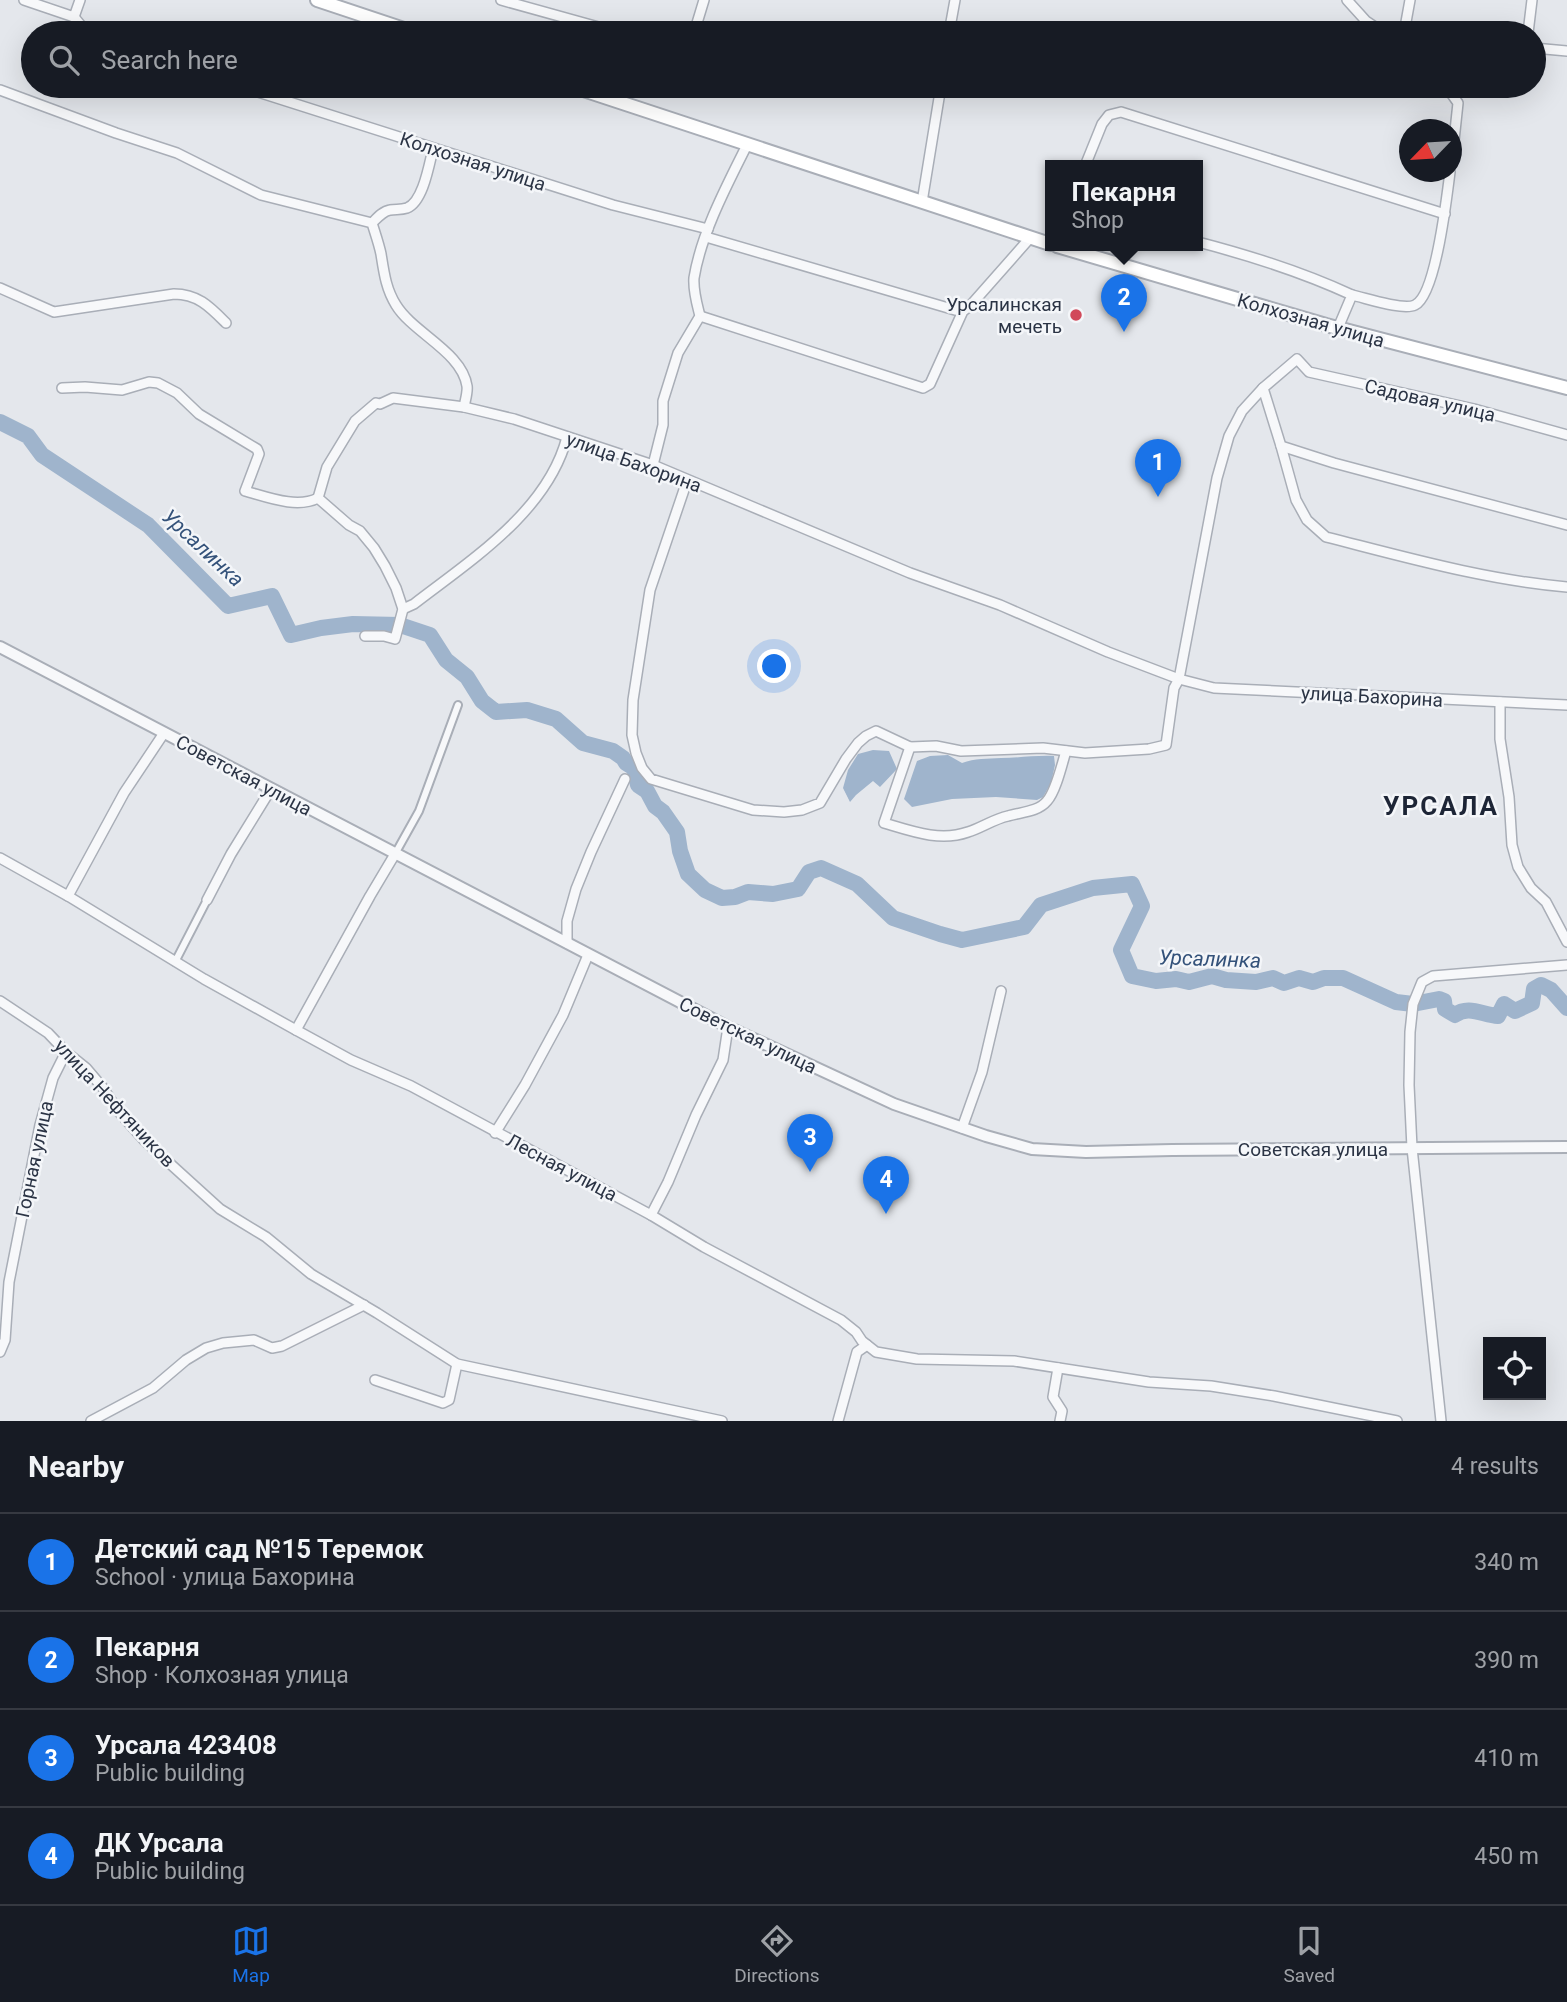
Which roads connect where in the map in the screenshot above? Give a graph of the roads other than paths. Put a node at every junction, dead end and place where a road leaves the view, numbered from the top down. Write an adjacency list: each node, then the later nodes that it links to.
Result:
1 (24, 0): 10 (street)
2 (80, 0): 10 (street)
3 (317, 0): 12 (main road)
4 (501, 0): 13 (street)
5 (704, 0): 14 (street)
6 (955, 0): 15 (street)
7 (1347, 0): 16 (street)
8 (1410, 0): 17 (street)
9 (1532, 0): 18 (street)
10 (74, 18): 11 (street)
11 (77, 21)
12 (380, 21)
13 (577, 21)
14 (698, 21)
15 (951, 21)
16 (1366, 21)
17 (1406, 21)
18 (1529, 21)
19 (1546, 49): 20 (street)
20 (1567, 51)
21 (0, 90): 22 (street)
22 (21, 98)
23 (22, 98): 35 (street)
24 (276, 98): 30 (street, Колхозная улица)
25 (607, 98): 29 (main road, Колхозная улица)
26 (939, 98): 33 (street)
27 (1454, 98): 28 (street)
28 (1456, 119)
29 (747, 145): 33 (main road, Колхозная улица); 36 (street)
30 (433, 149): 35 (street); 36 (street, Колхозная улица)
31 (1087, 160): 34 (street)
32 (1449, 182): 34 (street)
33 (922, 202): 37 (main road, Колхозная улица)
34 (1445, 214): 42 (street)
35 (372, 223): 50 (street)
36 (707, 233): 43 (street, Колхозная улица); 44 (street)
37 (1030, 238): 38 (main road, Колхозная улица); 43 (street)
38 (1045, 242)
39 (1203, 243): 42 (street)
40 (1075, 251): 46 (main road, Колхозная улица)
41 (0, 288): 45 (street)
42 (1352, 296): 46 (street)
43 (963, 311): 44 (street)
44 (700, 316): 54 (street)
45 (226, 323)
46 (1338, 328): 49 (main road, Колхозная улица)
47 (62, 388): 56 (street)
48 (1263, 388): 51 (street, Садовая улица); 53 (street); 62 (street)
49 (1567, 388)
50 (464, 407): 52 (street, улица Бахорина); 56 (street, улица Бахорина)
51 (1567, 435)
52 (567, 437): 54 (street, улица Бахорина); 59 (street)
53 (1281, 446): 57 (street); 58 (street)
54 (653, 465): 55 (street, улица Бахорина)
55 (687, 481): 62 (street, улица Бахорина); 67 (street)
56 (318, 498): 59 (street)
57 (1567, 525)
58 (1567, 587)
59 (403, 609): 60 (street)
60 (365, 636)
61 (0, 648): 66 (street, Советская улица)
62 (1179, 679): 63 (street, улица Бахорина); 68 (street)
63 (1500, 702): 65 (street, улица Бахорина); 75 (street)
64 (458, 705): 71 (street)
65 (1567, 705)
66 (164, 733): 70 (street, Советская улица); 73 (street)
67 (910, 747): 68 (street); 68 (street)
68 (1066, 751)
69 (625, 779): 76 (street)
70 (271, 789): 71 (street, Советская улица); 74 (street)
71 (395, 854): 76 (street, Советская улица); 83 (street)
72 (0, 858): 73 (street, Лесная улица)
73 (68, 896): 78 (street, Лесная улица)
74 (207, 900): 78 (street)
75 (1567, 942)
76 (567, 943): 77 (street, Советская улица)
77 (589, 955): 82 (street, Советская улица); 86 (street)
78 (175, 961): 83 (street, Лесная улица)
79 (1567, 965): 88 (street)
80 (1001, 991): 85 (street)
81 (0, 1001): 84 (street, улица Нефтяников)
82 (728, 1027): 85 (street, Советская улица); 89 (street)
83 (296, 1030): 86 (street, Лесная улица)
84 (66, 1052): 90 (street, улица Нефтяников); 92 (street, Горная улица)
85 (962, 1128): 88 (street, Советская улица)
86 (495, 1133): 89 (street, Лесная улица)
87 (1567, 1147): 88 (street, Советская улица)
88 (1412, 1148): 101 (street)
89 (651, 1215): 91 (street, Лесная улица)
90 (364, 1305): 93 (street, улица Нефтяников); 96 (street)
91 (867, 1345): 94 (street, Лесная улица); 98 (street)
92 (0, 1352)
93 (457, 1364): 95 (street); 97 (street, улица Нефтяников)
94 (1058, 1368): 99 (street); 100 (street, Лесная улица)
95 (375, 1380)
96 (91, 1421)
97 (722, 1421)
98 (838, 1421)
99 (1060, 1421)
100 (1396, 1421)
101 (1441, 1421)

